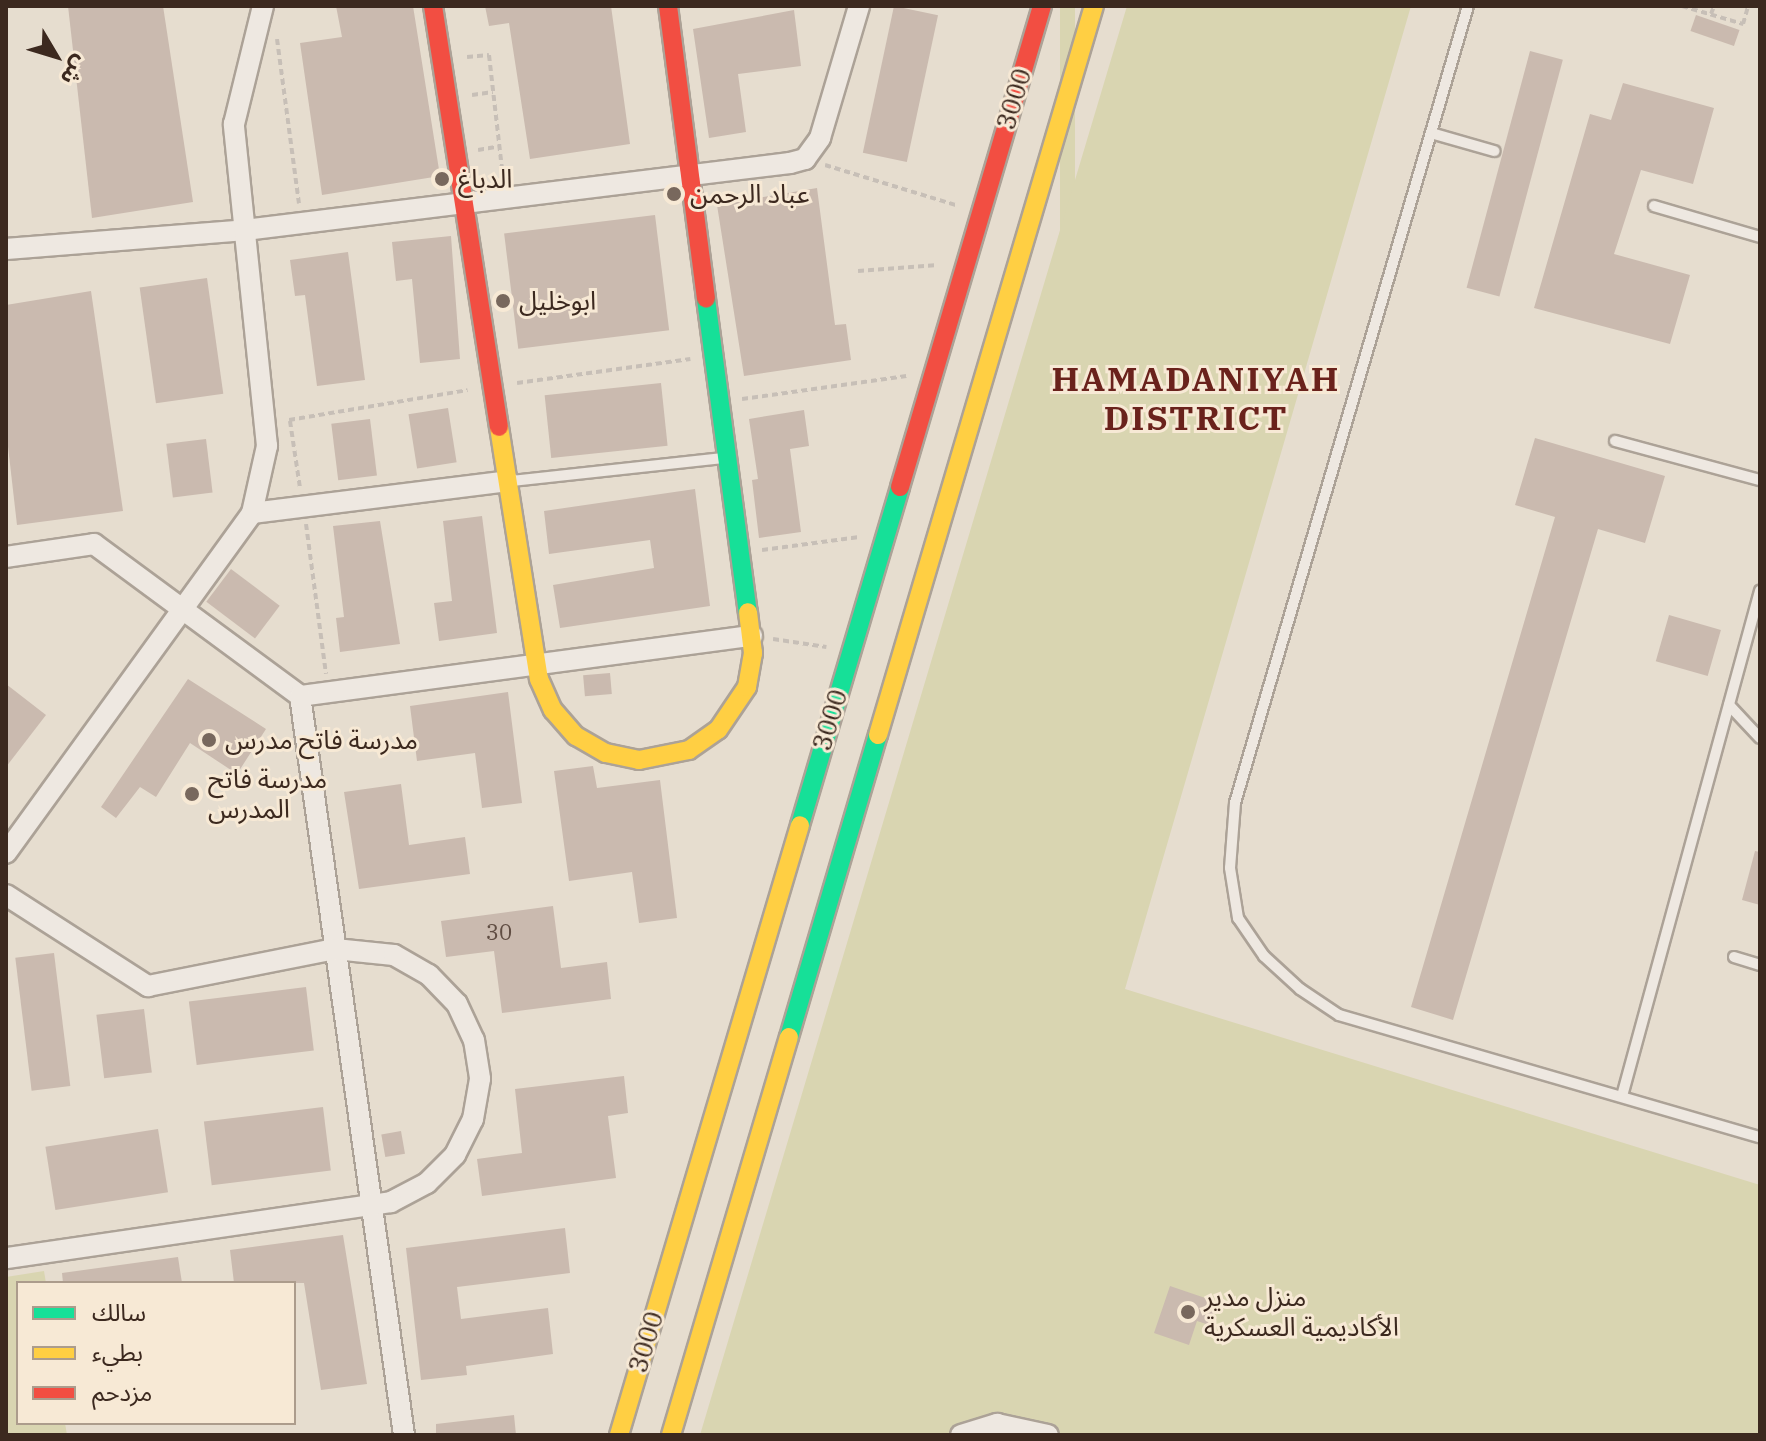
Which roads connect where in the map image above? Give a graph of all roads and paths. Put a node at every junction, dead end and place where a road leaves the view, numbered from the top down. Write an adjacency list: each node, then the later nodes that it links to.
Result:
1 (433, 6): 13 (street)
2 (668, 6): 17 (street)
3 (859, 6): 16 (street)
4 (1042, 6): 59 (street, 3000)
5 (1094, 6): 60 (street, 3000)
6 (1468, 6): 14 (lane)
7 (1682, 6): 11 (path)
8 (1714, 6): 11 (path)
9 (1748, 6): 11 (path)
10 (255, 8): 23 (street)
11 (1711, 14)
12 (277, 37): 22 (path)
13 (442, 60): 18 (path); 19 (street)
14 (1431, 133): 15 (lane); 54 (lane)
15 (1494, 151)
16 (805, 159): 17 (street); 20 (path)
17 (693, 174): 18 (street); 29 (street)
18 (505, 197): 19 (street)
19 (465, 202): 22 (street); 34 (street)
20 (956, 205)
21 (1654, 206): 24 (lane)
22 (302, 222): 23 (street)
23 (245, 230): 25 (street); 30 (street)
24 (1760, 237)
25 (6, 249)
26 (938, 265): 27 (path)
27 (858, 271)
28 (906, 376): 29 (path)
29 (722, 401): 32 (street)
30 (264, 424): 35 (path); 36 (street)
31 (1615, 441): 33 (lane)
32 (729, 457): 34 (lane); 38 (street)
33 (1760, 480)
34 (508, 481): 35 (street); 44 (street)
35 (303, 507): 36 (street); 45 (path)
36 (252, 513): 41 (street)
37 (859, 537): 38 (path)
38 (741, 553): 42 (street)
39 (6, 557): 41 (street)
40 (1760, 591): 47 (lane)
41 (182, 609): 46 (street); 49 (street)
42 (752, 636): 43 (path); 44 (street); 44 (street)
43 (826, 647)
44 (536, 662): 45 (street)
45 (328, 692): 46 (street)
46 (300, 696): 51 (street)
47 (1729, 705): 48 (lane); 54 (lane)
48 (1760, 738)
49 (6, 853)
50 (6, 895): 51 (street)
51 (335, 949): 56 (street); 56 (street)
52 (1734, 957): 53 (lane)
53 (1760, 965)
54 (1622, 1096): 55 (lane)
55 (1760, 1137)
56 (372, 1207): 57 (street); 58 (street)
57 (6, 1258)
58 (404, 1435)
59 (619, 1435)
60 (671, 1435)
61 (961, 1435): 62 (street)
62 (1048, 1435)

